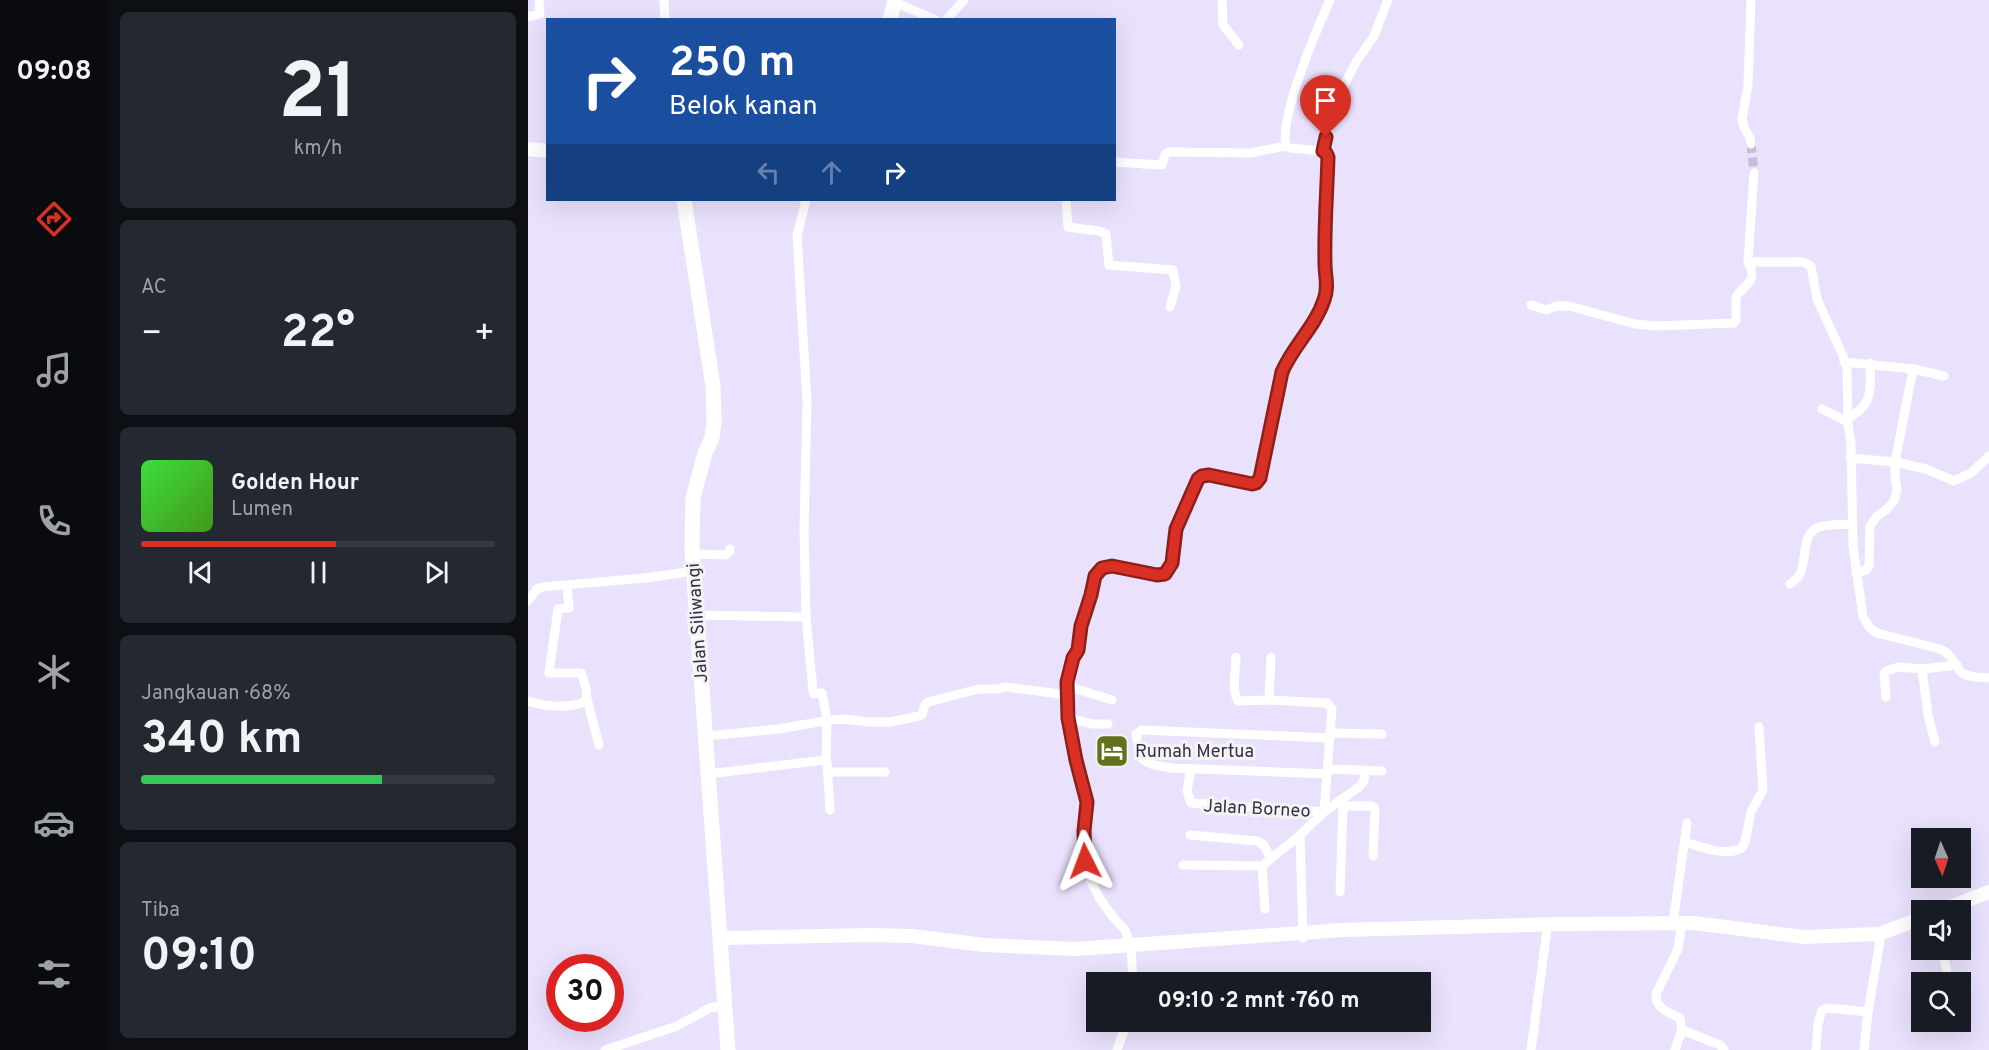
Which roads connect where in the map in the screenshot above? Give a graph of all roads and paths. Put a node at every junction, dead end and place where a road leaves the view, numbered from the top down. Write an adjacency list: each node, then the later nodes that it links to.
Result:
1 (539, 0): 9 (street)
2 (664, 0): 10 (street)
3 (964, 0): 13 (street)
4 (1222, 0): 14 (street)
5 (1388, 0): 19 (street)
6 (1751, 0): 15 (street)
7 (895, 1): 11 (main road); 12 (street)
8 (1328, 1): 16 (street)
9 (528, 17)
10 (665, 18)
11 (891, 18)
12 (932, 18)
13 (948, 18)
14 (1239, 45)
15 (1751, 144)
16 (1286, 146): 19 (street); 20 (street)
17 (528, 149): 18 (street)
18 (546, 151)
19 (1323, 151): 52 (street)
20 (1116, 162)
21 (1754, 173): 25 (street)
22 (684, 201): 39 (main road, Jalan Siliwangi)
23 (806, 201): 46 (street)
24 (1066, 201): 27 (street)
25 (1748, 262): 26 (street); 28 (street)
26 (1531, 305)
27 (1170, 307)
28 (1844, 362): 29 (street); 33 (street)
29 (1870, 363): 30 (street); 33 (street)
30 (1913, 369): 31 (street); 36 (street)
31 (1944, 376)
32 (1822, 409): 33 (street)
33 (1848, 418): 35 (street)
34 (1989, 456): 36 (street)
35 (1850, 458): 36 (street); 37 (street)
36 (1895, 462): 41 (street)
37 (1852, 524): 41 (street); 42 (street)
38 (730, 549): 39 (street)
39 (693, 554): 40 (main road, Jalan Siliwangi)
40 (694, 571): 43 (street); 45 (main road, Jalan Siliwangi)
41 (1856, 573): 49 (street)
42 (1790, 584)
43 (567, 586): 44 (street); 54 (street)
44 (528, 602)
45 (697, 615): 46 (street); 63 (main road, Jalan Siliwangi)
46 (806, 616): 59 (street)
47 (1236, 657): 56 (street)
48 (1270, 657): 56 (street)
49 (1956, 666): 50 (street); 51 (street)
50 (1922, 669): 53 (street); 65 (street)
51 (1989, 678)
52 (1067, 690): 55 (street); 58 (street); 59 (street)
53 (1886, 698)
54 (587, 699): 57 (street); 66 (street)
55 (1112, 700)
56 (1269, 700): 64 (street)
57 (528, 701)
58 (1068, 718): 60 (street); 100 (street)
59 (827, 720): 63 (street); 67 (street)
60 (1108, 724)
61 (1759, 727): 81 (street)
62 (1382, 734): 64 (street)
63 (706, 736): 74 (main road, Jalan Siliwangi)
64 (1330, 736): 68 (street); 70 (street)
65 (1935, 742)
66 (599, 745)
67 (826, 761): 72 (street); 74 (street)
68 (1191, 768): 70 (street); 77 (street, Jalan Borneo)
69 (1365, 770): 70 (street); 71 (street); 75 (street)
70 (1327, 771): 77 (street)
71 (1382, 771)
72 (828, 772): 73 (street); 76 (street)
73 (885, 772)
74 (708, 774): 98 (main road, Jalan Siliwangi)
75 (1341, 804): 77 (street); 82 (street); 86 (street)
76 (830, 810)
77 (1324, 812): 80 (street)
78 (1687, 823): 81 (street)
79 (1190, 835): 83 (street)
80 (1300, 836): 83 (street); 97 (street)
81 (1685, 842): 92 (street)
82 (1373, 856)
83 (1270, 857): 85 (street)
84 (1183, 866): 85 (street)
85 (1262, 866): 91 (street)
86 (1340, 892)
87 (1989, 892): 89 (street)
88 (1989, 898): 90 (street)
89 (1968, 900)
90 (1971, 905)
91 (1265, 909)
92 (1679, 926): 93 (street); 95 (street); 96 (street); 99 (street); 106 (street)
93 (1911, 926)
94 (1911, 927): 99 (street)
95 (1490, 929): 96 (street); 97 (street)
96 (1547, 930): 111 (street)
97 (1303, 936): 100 (street)
98 (721, 940): 100 (street); 104 (main road, Jalan Siliwangi)
99 (1880, 941): 105 (street)
100 (1132, 948): 103 (street)
101 (1944, 960): 102 (street)
102 (1947, 971)
103 (1132, 972)
104 (725, 1005): 108 (street); 109 (main road, Jalan Siliwangi)
105 (1868, 1012): 114 (street); 115 (street)
106 (1682, 1030): 112 (street); 113 (street)
107 (1124, 1032): 110 (street)
108 (605, 1050)
109 (728, 1050)
110 (1118, 1050)
111 (1531, 1050)
112 (1675, 1050)
113 (1724, 1050)
114 (1816, 1050)
115 (1864, 1050)

